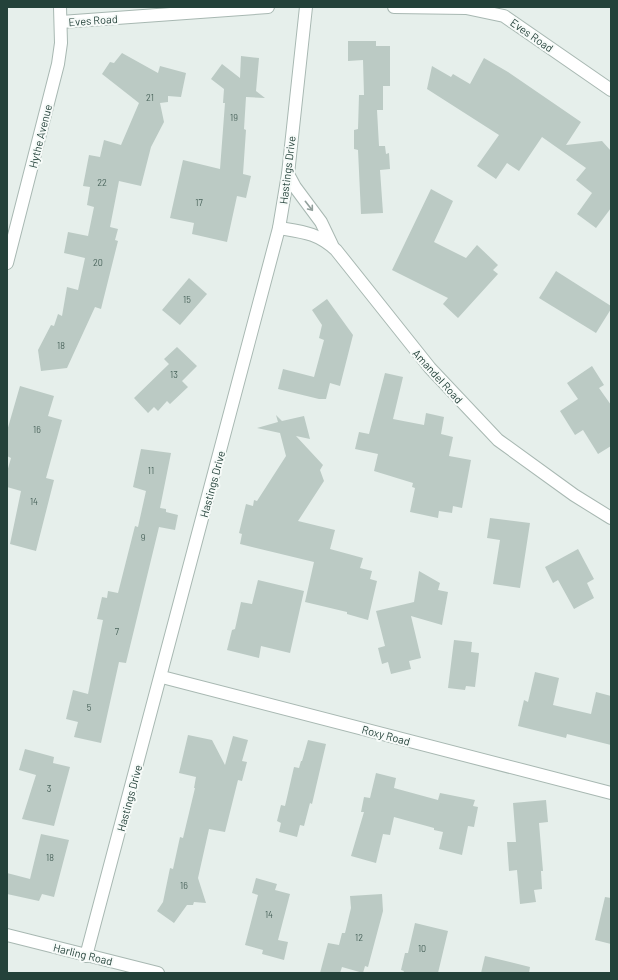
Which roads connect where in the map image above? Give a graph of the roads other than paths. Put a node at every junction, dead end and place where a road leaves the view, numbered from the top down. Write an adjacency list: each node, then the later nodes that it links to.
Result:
1 (60, 7): 5 (street, Hythe Avenue)
2 (268, 7): 5 (street, Eves Road)
3 (306, 7): 7 (street, Hastings Drive)
4 (394, 7): 6 (street, Eves Road)
5 (61, 22): 10 (street, Hythe Avenue)
6 (611, 90)
7 (288, 174): 8 (street, Hastings Drive); 9 (street, one-way to 9)
8 (279, 228): 9 (street, Amandel Road); 12 (street, Hastings Drive)
9 (333, 247): 11 (street, Amandel Road)
10 (7, 263)
11 (611, 518)
12 (162, 677): 13 (street, Roxy Road); 15 (street, Hastings Drive)
13 (611, 793)
14 (7, 935): 15 (street, Harling Road)
15 (86, 956): 16 (street, Harling Road)
16 (158, 973)

